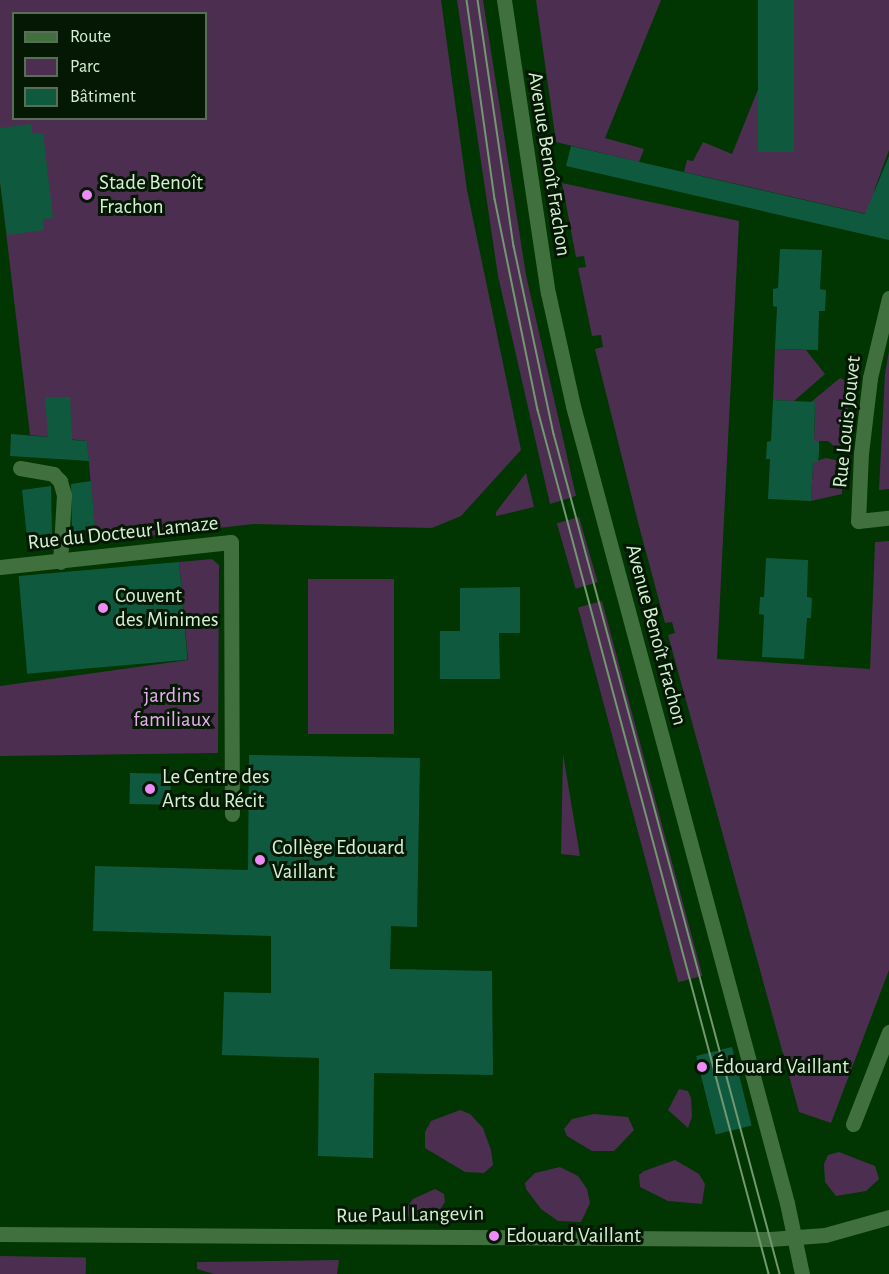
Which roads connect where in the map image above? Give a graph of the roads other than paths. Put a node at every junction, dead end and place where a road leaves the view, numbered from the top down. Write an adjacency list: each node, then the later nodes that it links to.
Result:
1 (504, 0): 12 (street, Avenue Benoît Frachon)
2 (889, 298): 4 (street, Rue Louis Jouvet)
3 (20, 468): 5 (street)
4 (889, 518)
5 (60, 562): 6 (street, Rue du Docteur Lamaze); 7 (street, Rue du Docteur Lamaze)
6 (0, 567)
7 (232, 814)
8 (889, 1032): 9 (street)
9 (853, 1124)
10 (889, 1217): 12 (street, Rue Paul Langevin)
11 (0, 1234): 12 (street, Rue Paul Langevin)
12 (794, 1237): 13 (street, Avenue Benoît Frachon)
13 (802, 1274)

